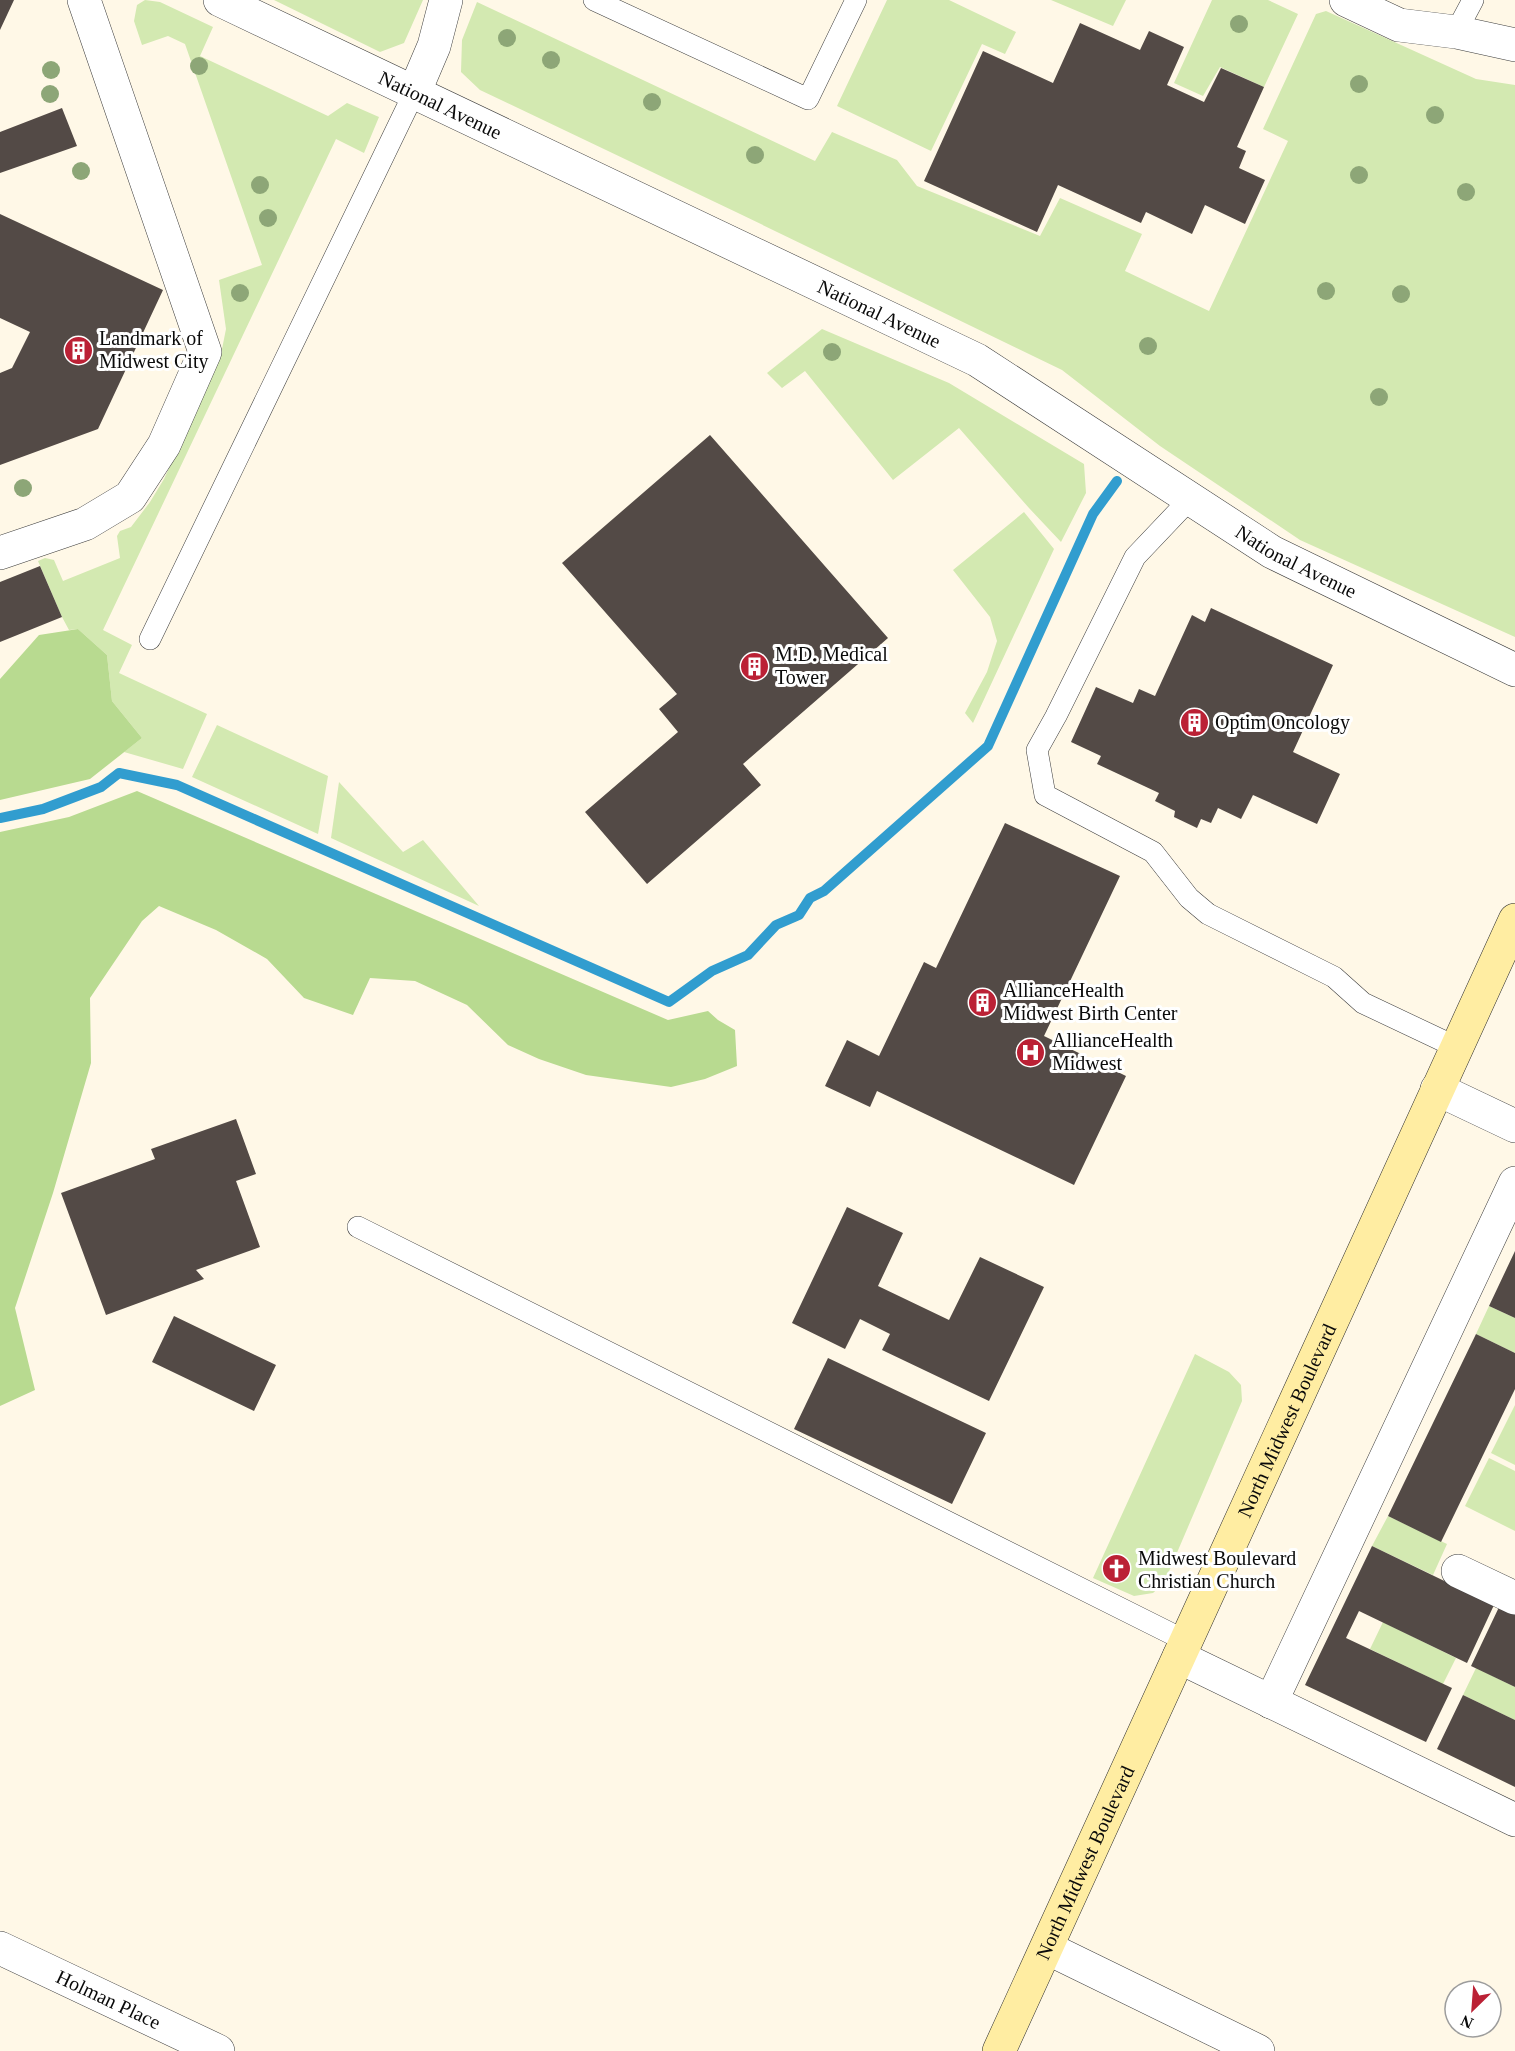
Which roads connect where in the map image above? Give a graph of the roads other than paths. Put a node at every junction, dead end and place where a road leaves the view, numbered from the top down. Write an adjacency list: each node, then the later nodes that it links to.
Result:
1 (84, 0): 13 (street)
2 (220, 0): 11 (street, National Avenue)
3 (446, 0): 11 (street)
4 (594, 0): 5 (lane)
5 (856, 0)
6 (1346, 0): 8 (street)
7 (1473, 0): 9 (lane)
8 (1385, 8): 9 (street)
9 (1456, 32): 10 (street)
10 (1515, 45)
11 (414, 93): 12 (street, National Avenue); 14 (lane)
12 (1190, 499): 15 (street, National Avenue); 17 (lane)
13 (0, 553)
14 (150, 639)
15 (1515, 670)
16 (1515, 920): 17 (main road, North Midwest Boulevard)
17 (1456, 1047): 18 (main road, North Midwest Boulevard)
18 (1437, 1089): 19 (street); 24 (main road, North Midwest Boulevard)
19 (1515, 1126)
20 (1515, 1183): 25 (street)
21 (358, 1227): 24 (lane)
22 (1458, 1571): 23 (street)
23 (1515, 1598)
24 (1183, 1649): 25 (street); 28 (main road, North Midwest Boulevard)
25 (1271, 1702): 26 (street)
26 (1515, 1820)
27 (0, 1948): 29 (street, Holman Place)
28 (1047, 1948): 30 (main road, North Midwest Boulevard); 31 (street)
29 (218, 2051)
30 (999, 2051)
31 (1258, 2051)

